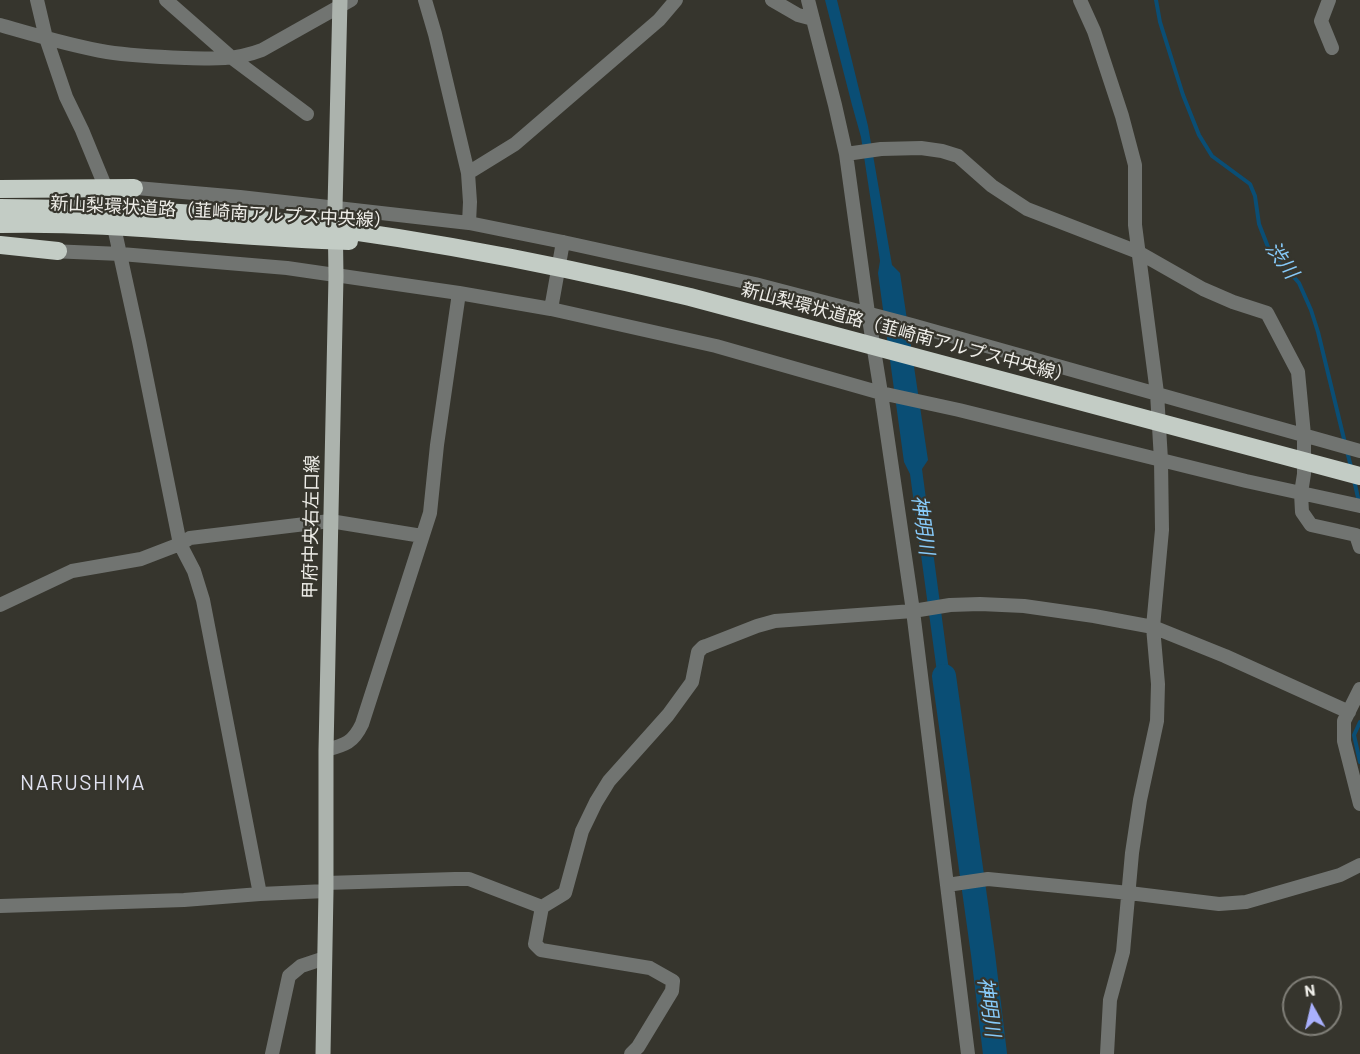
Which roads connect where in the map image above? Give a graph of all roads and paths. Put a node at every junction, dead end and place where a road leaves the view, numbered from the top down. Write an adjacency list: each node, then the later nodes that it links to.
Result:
1 (37, 0): 12 (street)
2 (166, 0): 14 (street)
3 (425, 0): 17 (street)
4 (676, 0): 17 (street)
5 (772, 0): 10 (street)
6 (808, 0): 10 (street)
7 (1080, 0): 30 (street)
8 (1329, 0): 13 (street)
9 (344, 2): 14 (street); 23 (main road, 甲府中央右左口線)
10 (813, 19): 16 (street)
11 (0, 25): 12 (street)
12 (46, 38): 14 (street); 19 (street)
13 (1332, 48)
14 (232, 58): 15 (street)
15 (307, 114)
16 (849, 154): 30 (street); 36 (street)
17 (468, 173): 24 (street)
18 (0, 181): 19 (street)
19 (105, 187): 20 (highway); 21 (highway); 32 (street)
20 (134, 188): 23 (street)
21 (0, 189)
22 (0, 207): 28 (highway, 新山梨環状道路（韮崎南アルプス中央線）, bridge)
23 (335, 208): 24 (street); 33 (main road, 甲府中央右左口線)
24 (469, 223): 26 (street)
25 (0, 224): 28 (highway, 新山梨環状道路（韮崎南アルプス中央線）, bridge)
26 (563, 242): 35 (street); 36 (street)
27 (0, 245): 29 (highway)
28 (441, 245): 42 (highway, 新山梨環状道路（韮崎南アルプス中央線）, bridge)
29 (58, 251): 31 (street); 32 (street)
30 (1138, 252): 37 (street); 39 (street)
31 (0, 254)
32 (121, 254): 33 (street); 47 (street)
33 (336, 276): 34 (street); 45 (main road, 甲府中央右左口線)
34 (459, 293): 35 (street); 46 (street)
35 (551, 309): 38 (street)
36 (874, 315): 37 (street); 38 (street)
37 (1157, 393): 39 (street); 41 (street)
38 (887, 394): 41 (street); 50 (street)
39 (1304, 435): 40 (street); 43 (street)
40 (1358, 450)
41 (1161, 460): 43 (street); 51 (street)
42 (1360, 476)
43 (1301, 493): 44 (street); 48 (street)
44 (1356, 505)
45 (330, 521): 46 (street); 47 (street); 54 (main road, 甲府中央右左口線)
46 (422, 536): 54 (street)
47 (180, 544): 49 (street); 60 (street)
48 (1360, 547)
49 (0, 605)
50 (916, 610): 51 (street); 57 (street); 62 (street)
51 (1153, 627): 53 (street); 59 (street)
52 (1360, 689): 53 (street)
53 (1349, 712): 55 (street)
54 (326, 750): 58 (main road, 甲府中央右左口線)
55 (1360, 804)
56 (1360, 865): 59 (street)
57 (952, 884): 59 (street); 67 (street)
58 (326, 887): 60 (street); 62 (street); 63 (main road, 甲府中央右左口線)
59 (1129, 893): 68 (street)
60 (260, 894): 61 (street)
61 (0, 906)
62 (542, 907): 66 (street)
63 (325, 958): 64 (street); 65 (main road, 甲府中央右左口線)
64 (272, 1054)
65 (323, 1054)
66 (631, 1054)
67 (968, 1054)
68 (1107, 1054)

